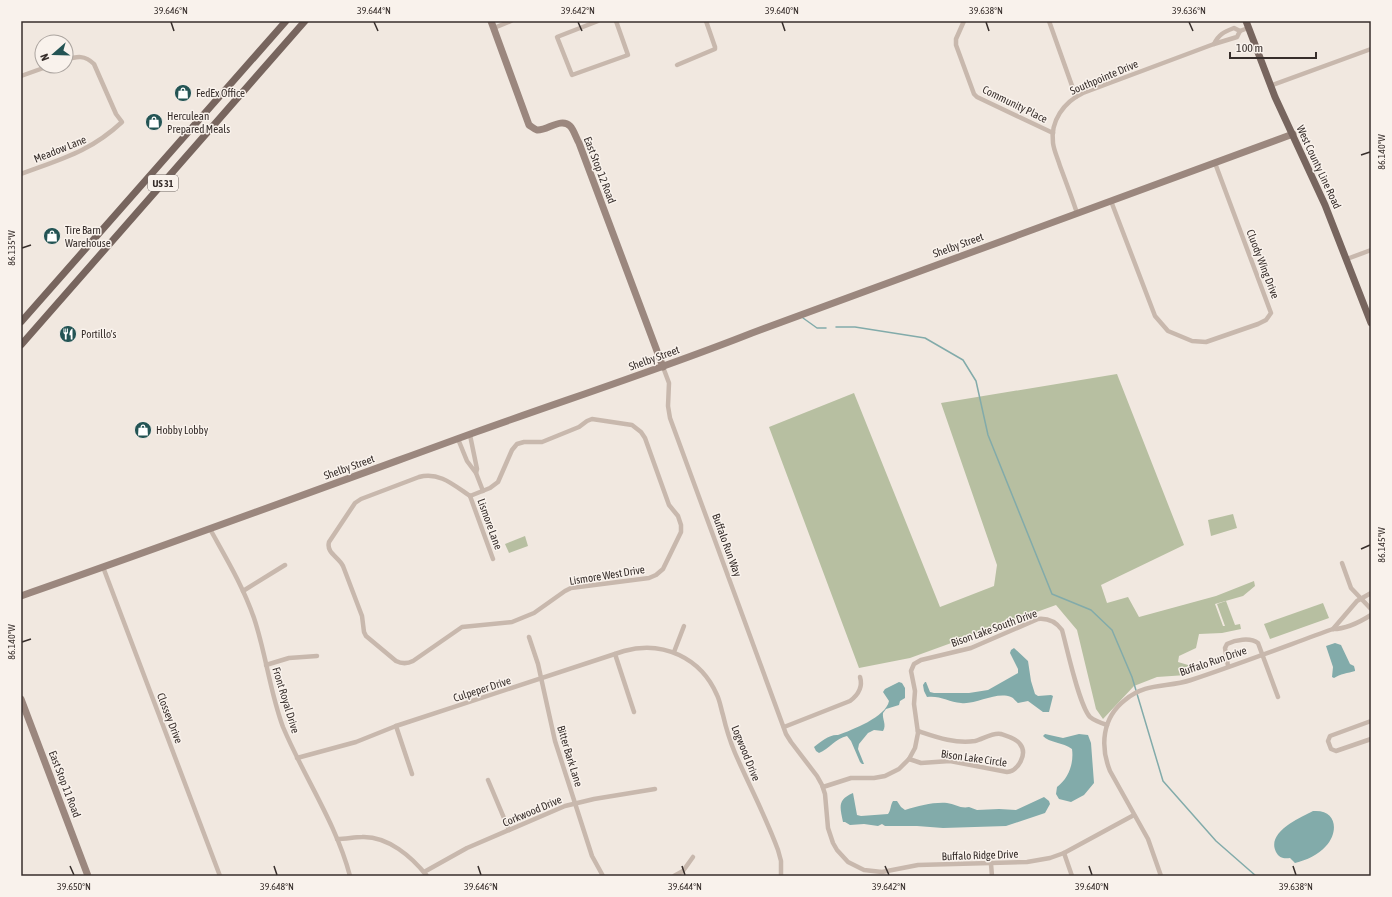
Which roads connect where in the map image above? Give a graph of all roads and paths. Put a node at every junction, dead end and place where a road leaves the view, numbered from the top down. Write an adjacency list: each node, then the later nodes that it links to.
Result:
1 (286, 21): 30 (main road, US 31)
2 (305, 21): 32 (main road, US 31)
3 (491, 21): 12 (street, East Stop 12 Road)
4 (512, 21): 12 (street)
5 (598, 21): 10 (street)
6 (616, 21): 10 (street)
7 (706, 21): 17 (street)
8 (964, 21): 22 (street, Community Place)
9 (1049, 21): 21 (street)
10 (591, 22)
11 (1247, 25): 13 (street, Southpointe Drive); 20 (main road, West County Line Road)
12 (494, 28): 33 (street, East Stop 12 Road)
13 (1240, 31): 14 (street, Southpointe Drive); 14 (street, Southpointe Drive)
14 (1214, 44): 21 (street, Southpointe Drive)
15 (1371, 49): 20 (street)
16 (74, 57): 25 (street, Meadow Lane)
17 (677, 65)
18 (34, 71): 19 (street)
19 (21, 76)
20 (1270, 86): 23 (main road, West County Line Road)
21 (1076, 97): 22 (street, Southpointe Drive)
22 (1053, 133): 27 (street, Southpointe Drive)
23 (1293, 134): 24 (street, Shelby Street); 29 (main road, West County Line Road)
24 (1214, 163): 26 (street, Shelby Street); 26 (street, Cluody Wing Drive)
25 (21, 174)
26 (1111, 201): 27 (street, Shelby Street)
27 (1077, 213): 33 (street, Shelby Street)
28 (1371, 250): 29 (street)
29 (1347, 259): 31 (main road, West County Line Road)
30 (21, 322)
31 (1371, 323)
32 (21, 345)
33 (663, 367): 34 (street, Shelby Street); 67 (street, Buffalo Run Way)
34 (470, 434): 35 (street, Shelby Street); 36 (street)
35 (458, 439): 36 (street); 39 (street, Shelby Street)
36 (476, 473): 37 (street)
37 (483, 491): 38 (street); 38 (street, Lismore West Drive)
38 (470, 496): 40 (street, Lismore Lane)
39 (210, 529): 43 (street, Shelby Street); 44 (street, Front Royal Drive)
40 (493, 559)
41 (1342, 563): 47 (street)
42 (285, 565): 44 (street)
43 (103, 567): 46 (street, Shelby Street); 86 (street, Clossey Drive)
44 (243, 591): 57 (street, Front Royal Drive)
45 (1371, 593): 47 (street, Buffalo Run Drive)
46 (21, 596)
47 (1361, 599): 48 (street); 51 (street, Buffalo Run Drive)
48 (1371, 609)
49 (1371, 615): 51 (street, Buffalo Run Drive)
50 (684, 626): 53 (street)
51 (1333, 629): 55 (street, Buffalo Run Drive)
52 (529, 637): 60 (street, Bitter Bark Lane)
53 (674, 652): 54 (street, Culpeper Drive); 90 (street, Logwood Drive)
54 (615, 654): 60 (street, Culpeper Drive); 63 (street)
55 (1263, 654): 58 (street, Buffalo Run Drive); 58 (street); 61 (street)
56 (317, 656): 57 (street)
57 (266, 665): 70 (street, Front Royal Drive)
58 (1228, 666): 65 (street, Buffalo Run Drive)
59 (860, 677): 67 (street)
60 (541, 679): 66 (street, Culpeper Drive); 76 (street, Bitter Bark Lane)
61 (1278, 698)
62 (21, 700): 85 (street, East Stop 11 Road)
63 (634, 712)
64 (1371, 721): 69 (street)
65 (1107, 725): 68 (street, Bison Lake South Drive); 77 (street, Buffalo Run Drive)
66 (396, 726): 70 (street, Culpeper Drive); 72 (street)
67 (784, 727): 74 (street, Buffalo Run Way)
68 (918, 731): 71 (street); 71 (street, Bison Lake Circle)
69 (1371, 739)
70 (297, 758): 79 (street, Front Royal Drive)
71 (909, 759): 74 (street)
72 (412, 774)
73 (488, 780): 78 (street)
74 (823, 787): 84 (street, Buffalo Ridge Drive)
75 (655, 789): 76 (street, Corkwood Drive)
76 (575, 803): 78 (street, Corkwood Drive); 88 (street, Bitter Bark Lane)
77 (1134, 815): 80 (street, Buffalo Ridge Drive); 93 (street, Buffalo Run Drive)
78 (509, 830): 83 (street, Corkwood Drive)
79 (338, 840): 83 (street); 87 (street, Front Royal Drive)
80 (1064, 853): 82 (street, Buffalo Ridge Drive); 92 (street)
81 (692, 857): 89 (street)
82 (991, 864): 84 (street, Buffalo Ridge Drive); 91 (street)
83 (425, 874)
84 (883, 874)
85 (88, 876)
86 (220, 876)
87 (350, 876)
88 (603, 876)
89 (674, 876)
90 (781, 876)
91 (992, 876)
92 (1072, 876)
93 (1161, 876)

